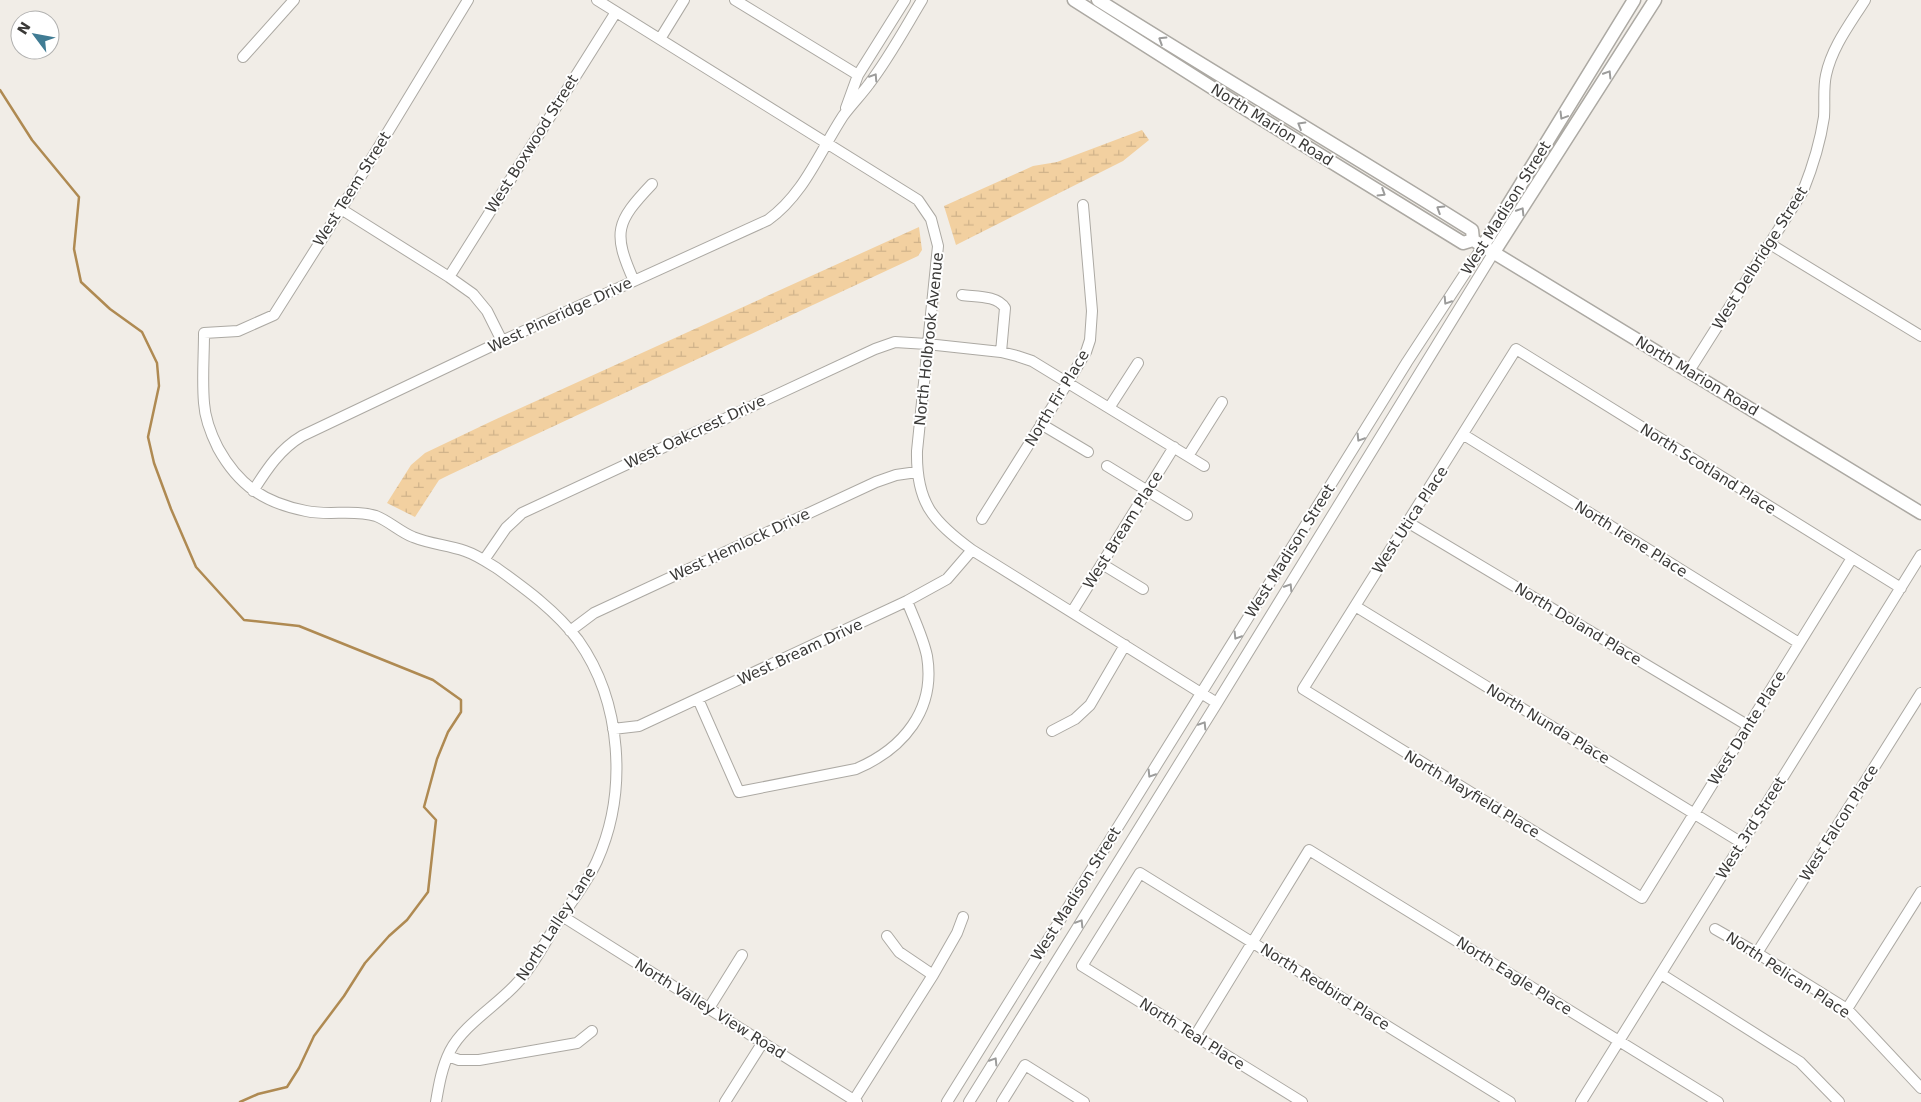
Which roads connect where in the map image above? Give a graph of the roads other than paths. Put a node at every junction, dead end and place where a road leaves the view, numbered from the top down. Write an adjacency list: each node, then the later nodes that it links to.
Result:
1 (294, 0): 15 (street)
2 (468, 0): 21 (street, West Teem Street)
3 (597, 0): 13 (street, North Holbrook Avenue)
4 (684, 0): 14 (street)
5 (735, 0): 16 (street)
6 (905, 0): 16 (street, West Pineridge Drive)
7 (922, 0): 17 (street, West Pineridge Drive, one-way to 7)
8 (1074, 0): 23 (main road, North Marion Road, one-way to 23)
9 (1098, 0): 23 (main road, North Marion Road, one-way to 9)
10 (1634, 0): 23 (main road, West Madison Street, one-way to 23)
11 (1655, 0): 23 (main road, West Madison Street, one-way to 11)
12 (1865, 0): 22 (street, West Delbridge Street)
13 (616, 12): 14 (street, North Holbrook Avenue); 24 (street, West Boxwood Street)
14 (660, 39): 18 (street, North Holbrook Avenue)
15 (242, 57)
16 (858, 75): 17 (street, West Pineridge Drive)
17 (844, 115): 18 (street, West Pineridge Drive)
18 (827, 143): 25 (street, West Pineridge Drive); 30 (street, North Holbrook Avenue)
19 (652, 184): 25 (street)
20 (1083, 205): 35 (street, North Fir Place)
21 (341, 209): 24 (street); 27 (street, West Teem Street)
22 (1770, 244): 28 (street); 34 (street, West Delbridge Street)
23 (1484, 246): 34 (main road, North Marion Road); 66 (street, West Madison Street, one-way to 66); 69 (street, West Madison Street, one-way to 23)
24 (449, 277): 29 (street)
25 (634, 280): 29 (street, West Pineridge Drive)
26 (962, 295): 32 (street)
27 (204, 333): 47 (street, North Lalley Lane)
28 (1921, 336)
29 (502, 341): 47 (street, West Pineridge Drive)
30 (927, 344): 32 (street, West Oakcrest Drive); 45 (street, North Holbrook Avenue); 55 (street, West Oakcrest Drive)
31 (1516, 349): 39 (street, West Utica Place); 54 (street, North Scotland Place)
32 (1001, 352): 35 (street, West Oakcrest Drive)
33 (1138, 364): 37 (street)
34 (1690, 371): 48 (main road, North Marion Road)
35 (1068, 382): 37 (street, West Oakcrest Drive); 38 (street, North Fir Place)
36 (1222, 402): 42 (street)
37 (1110, 408): 40 (street, West Oakcrest Drive)
38 (1041, 424): 41 (street); 50 (street, North Fir Place)
39 (1464, 435): 51 (street, West Utica Place); 63 (street, North Irene Place)
40 (1174, 447): 42 (street, West Oakcrest Drive); 46 (street, West Bream Place)
41 (1088, 452)
42 (1188, 456): 44 (street, West Oakcrest Drive)
43 (1107, 466): 46 (street)
44 (1204, 466)
45 (917, 472): 52 (street, North Holbrook Avenue); 62 (street, West Hemlock Drive)
46 (1148, 490): 49 (street); 56 (street, West Bream Place)
47 (253, 491): 55 (street, North Lalley Lane)
48 (1921, 513)
49 (1187, 514)
50 (982, 519)
51 (1409, 523): 60 (street, West Utica Place); 70 (street, North Doland Place)
52 (972, 550): 59 (street, West Bream Drive); 61 (street, North Holbrook Avenue)
53 (1921, 555): 57 (street, West 3rd Street)
54 (1852, 558): 57 (street, North Scotland Place); 63 (street, West Dante Place)
55 (484, 560): 62 (street, North Lalley Lane)
56 (1102, 564): 58 (street); 61 (street, West Bream Place)
57 (1901, 588): 74 (street, West 3rd Street)
58 (1143, 589)
59 (907, 601): 68 (street, West Bream Drive); 68 (street)
60 (1355, 606): 65 (street, West Utica Place); 73 (street, North Nunda Place)
61 (1072, 612): 64 (street, North Holbrook Avenue)
62 (570, 631): 71 (street, North Lalley Lane)
63 (1799, 643): 70 (street, West Dante Place)
64 (1125, 645): 66 (street, North Holbrook Avenue); 72 (street)
65 (1303, 689): 76 (street, North Mayfield Place)
66 (1201, 693): 69 (street, North Holbrook Avenue); 99 (street, West Madison Street, one-way to 99)
67 (1921, 693): 82 (street, West Falcon Place)
68 (698, 699): 71 (street, West Bream Drive)
69 (1217, 703): 100 (street, West Madison Street, one-way to 69)
70 (1748, 725): 73 (street, West Dante Place)
71 (613, 729): 77 (street, North Lalley Lane)
72 (1052, 731)
73 (1694, 813): 74 (street, North Nunda Place); 76 (street, West Dante Place)
74 (1742, 843): 85 (street, West 3rd Street)
75 (1921, 892): 88 (street)
76 (1642, 898)
77 (562, 916): 87 (street, North Valley View Road); 93 (street, North Lalley Lane)
78 (963, 917): 86 (street)
79 (1715, 929): 82 (street, North Pelican Place)
80 (887, 936): 86 (street)
81 (1252, 941): 84 (street, North Redbird Place); 90 (street); 91 (street, North Eagle Place); 104 (street, North Redbird Place)
82 (1757, 953): 88 (street, North Pelican Place)
83 (742, 955): 87 (street)
84 (1082, 966): 90 (street, North Teal Place)
85 (1660, 974): 91 (street, West 3rd Street); 107 (street)
86 (933, 975): 96 (street)
87 (709, 1008): 92 (street, North Valley View Road)
88 (1846, 1009): 94 (street, North Pelican Place)
89 (592, 1031): 93 (street)
90 (1195, 1036): 103 (street, North Teal Place)
91 (1619, 1041): 105 (street, West 3rd Street); 106 (street, North Eagle Place)
92 (763, 1042): 96 (street, North Valley View Road); 98 (street)
93 (448, 1056): 97 (street, North Lalley Lane)
94 (1917, 1077): 95 (street, North Pelican Place)
95 (1921, 1088)
96 (856, 1101)
97 (436, 1102)
98 (725, 1102)
99 (946, 1102)
100 (969, 1102)
101 (1002, 1102): 102 (street)
102 (1084, 1102)
103 (1302, 1102)
104 (1510, 1102)
105 (1581, 1102)
106 (1718, 1102)
107 (1839, 1102)

